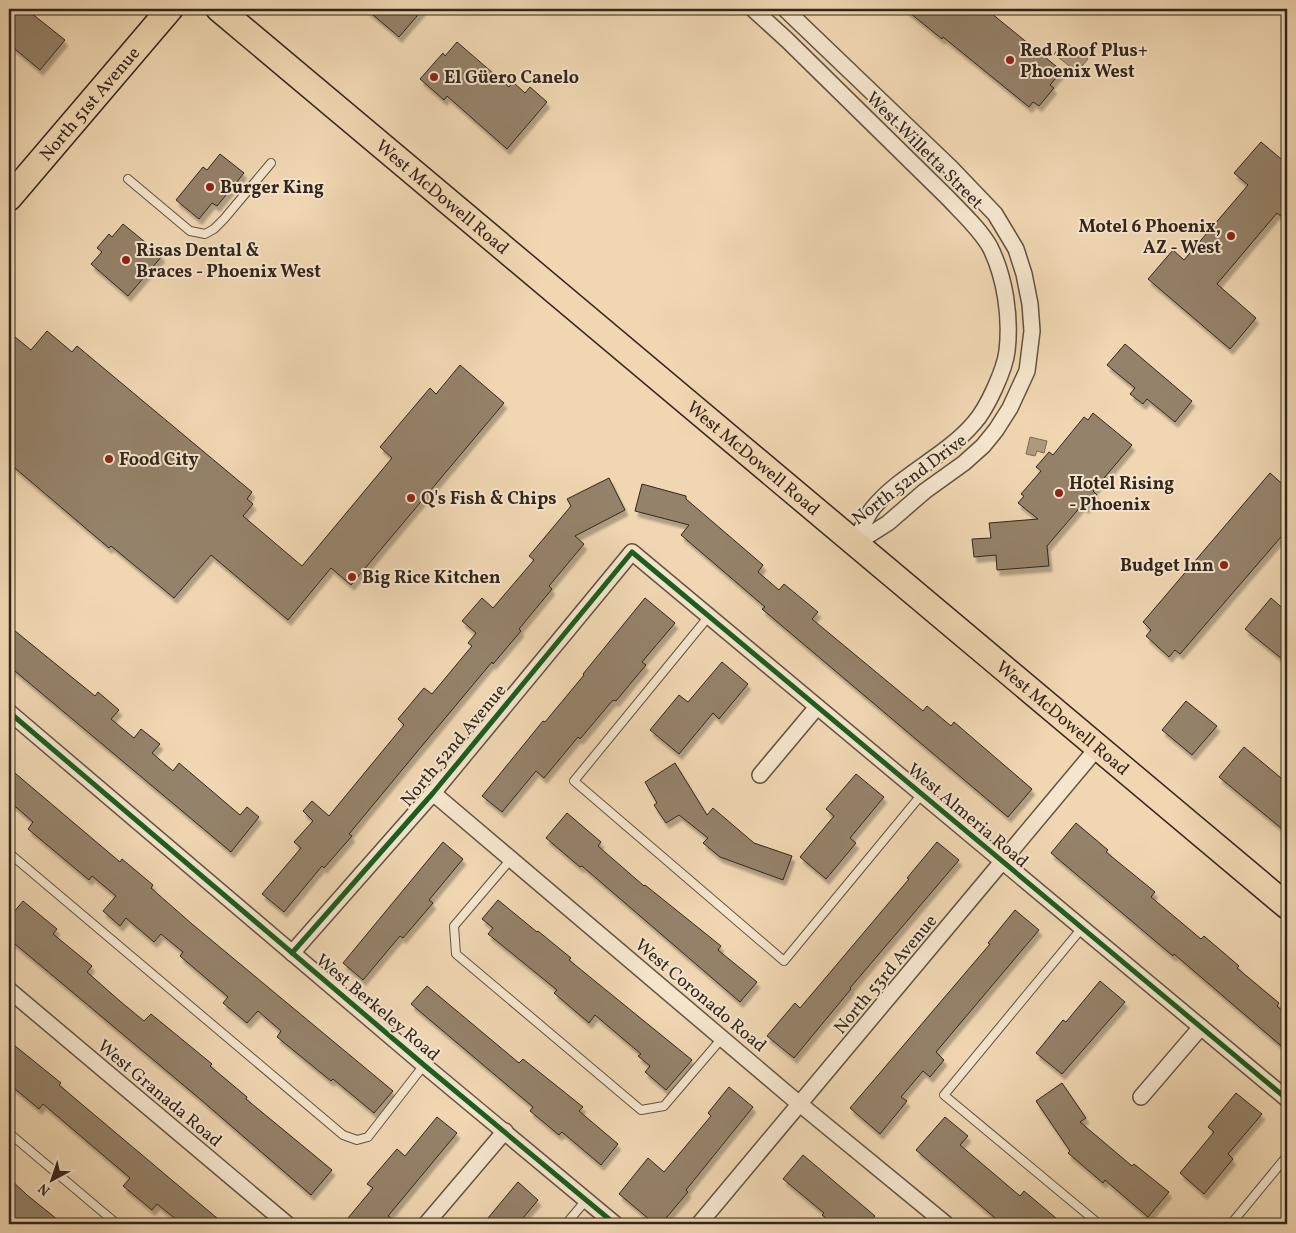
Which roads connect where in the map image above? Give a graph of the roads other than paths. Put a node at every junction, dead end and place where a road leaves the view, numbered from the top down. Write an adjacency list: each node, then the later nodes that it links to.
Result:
1 (170, 9): 7 (main road, North 51st Avenue)
2 (219, 9): 10 (main road, West McDowell Road)
3 (753, 9): 8 (street, West Willetta Street)
4 (785, 9): 9 (street, West Willetta Street)
5 (271, 163): 6 (lane)
6 (128, 179)
7 (9, 198)
8 (1007, 352): 10 (street, North 52nd Drive)
9 (1029, 355): 10 (street, North 52nd Drive)
10 (855, 544): 15 (main road, West McDowell Road)
11 (632, 552): 12 (street, West Almeria Road); 17 (street, North 52nd Avenue)
12 (709, 616): 13 (street, West Almeria Road); 18 (lane)
13 (817, 706): 16 (street); 18 (street, West Almeria Road)
14 (9, 712): 24 (street, West Berkeley Road)
15 (1098, 747): 21 (street, North 53rd Avenue); 22 (main road, West McDowell Road)
16 (760, 775)
17 (433, 793): 20 (street, West Coronado Road); 24 (street, North 52nd Avenue)
18 (922, 794): 21 (street, West Almeria Road)
19 (9, 853): 28 (lane)
20 (510, 859): 27 (street, West Coronado Road); 27 (lane)
21 (1003, 862): 23 (street, West Almeria Road); 31 (street, North 53rd Avenue)
22 (1287, 906)
23 (1082, 928): 26 (street, West Almeria Road); 43 (lane)
24 (292, 953): 28 (street, West Berkeley Road)
25 (9, 990): 37 (street, West Granada Road)
26 (1201, 1027): 29 (street); 30 (street, West Almeria Road)
27 (723, 1037): 31 (street, West Coronado Road)
28 (424, 1065): 32 (street, West Berkeley Road)
29 (1141, 1097)
30 (1287, 1099)
31 (800, 1104): 41 (street, North 53rd Avenue); 42 (street, West Coronado Road)
32 (505, 1131): 35 (street, West Berkeley Road); 38 (street)
33 (9, 1132): 36 (lane)
34 (1287, 1156): 44 (lane)
35 (586, 1200): 39 (lane); 40 (street, West Berkeley Road)
36 (117, 1224)
37 (287, 1224)
38 (426, 1224)
39 (566, 1224)
40 (615, 1224)
41 (699, 1224)
42 (946, 1224)
43 (1099, 1224)
44 (1231, 1224)

